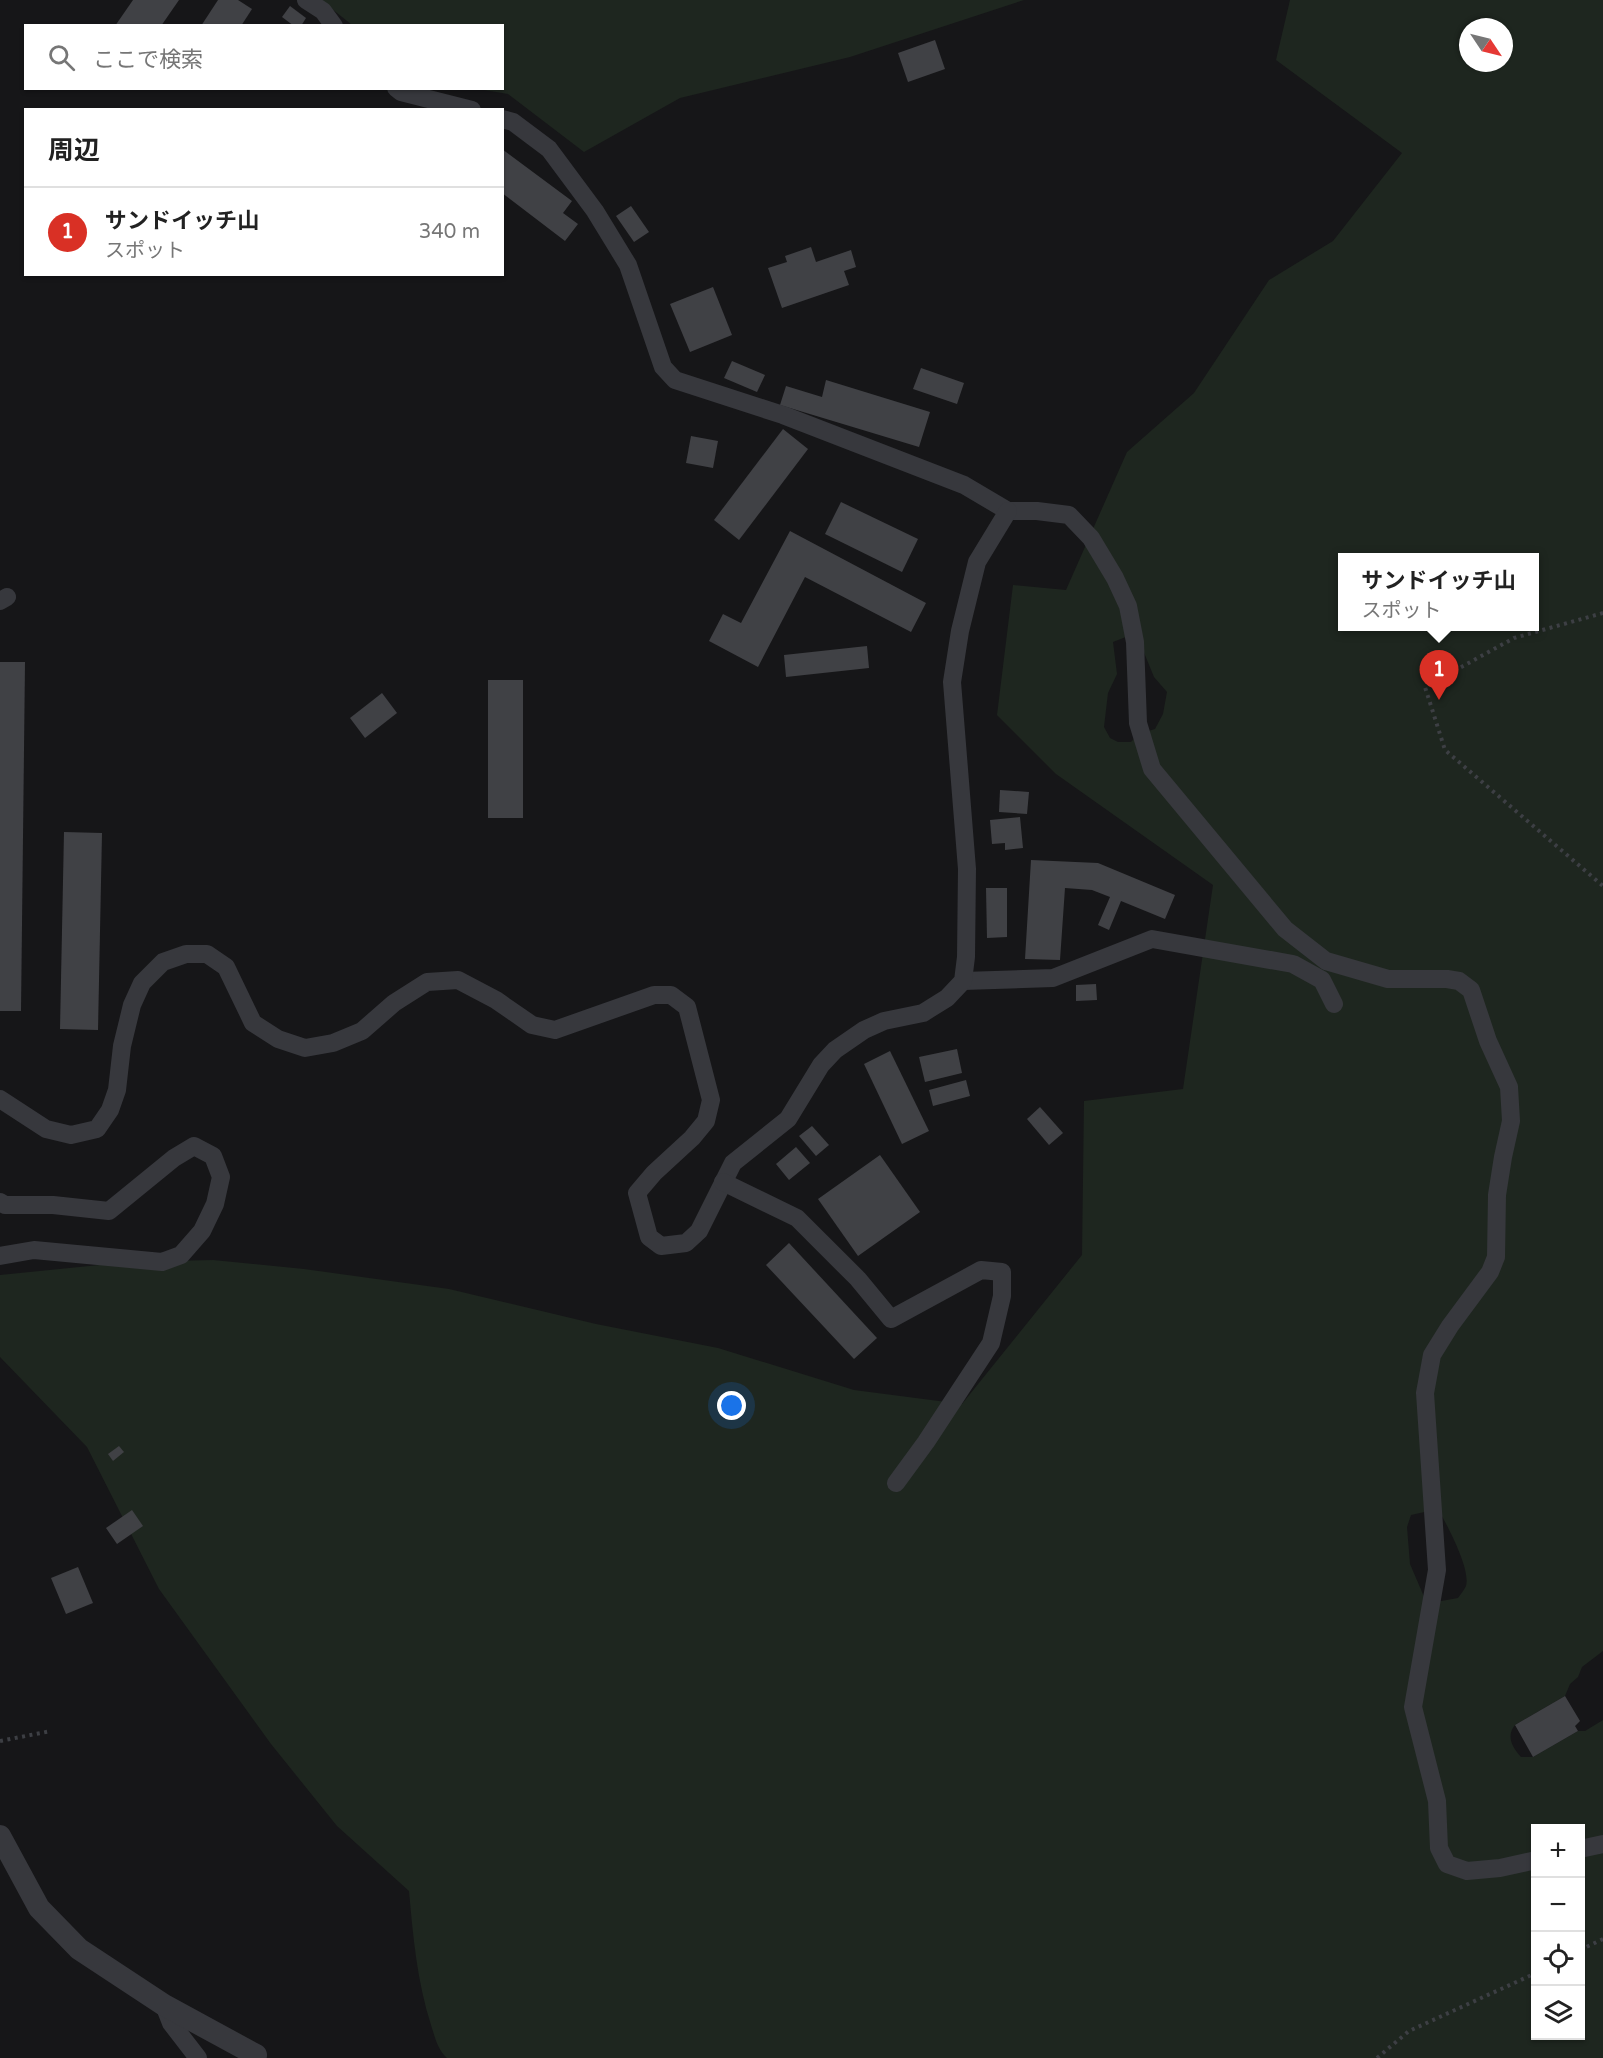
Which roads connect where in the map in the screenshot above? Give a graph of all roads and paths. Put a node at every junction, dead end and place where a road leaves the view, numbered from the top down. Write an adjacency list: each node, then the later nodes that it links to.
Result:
1 (306, 0): 2 (street)
2 (333, 24)
3 (398, 90): 4 (street)
4 (464, 108)
5 (504, 120): 6 (street)
6 (1008, 511): 11 (street); 23 (street)
7 (1603, 613): 9 (path)
8 (1539, 631): 10 (path)
9 (1539, 631)
10 (1603, 885)
11 (963, 981): 12 (street); 14 (street)
12 (1334, 1004)
13 (0, 1099): 14 (street)
14 (723, 1182): 17 (street)
15 (0, 1202): 16 (street)
16 (0, 1256)
17 (896, 1483)
18 (51, 1731): 19 (path)
19 (0, 1741)
20 (0, 1836): 27 (street)
21 (1603, 1844): 22 (street)
22 (1585, 1848)
23 (1531, 1861)
24 (1603, 1939): 25 (path)
25 (1585, 1948)
26 (1531, 1975): 30 (path)
27 (164, 2005): 28 (street); 29 (street)
28 (256, 2055)
29 (198, 2058)
30 (1377, 2058)

